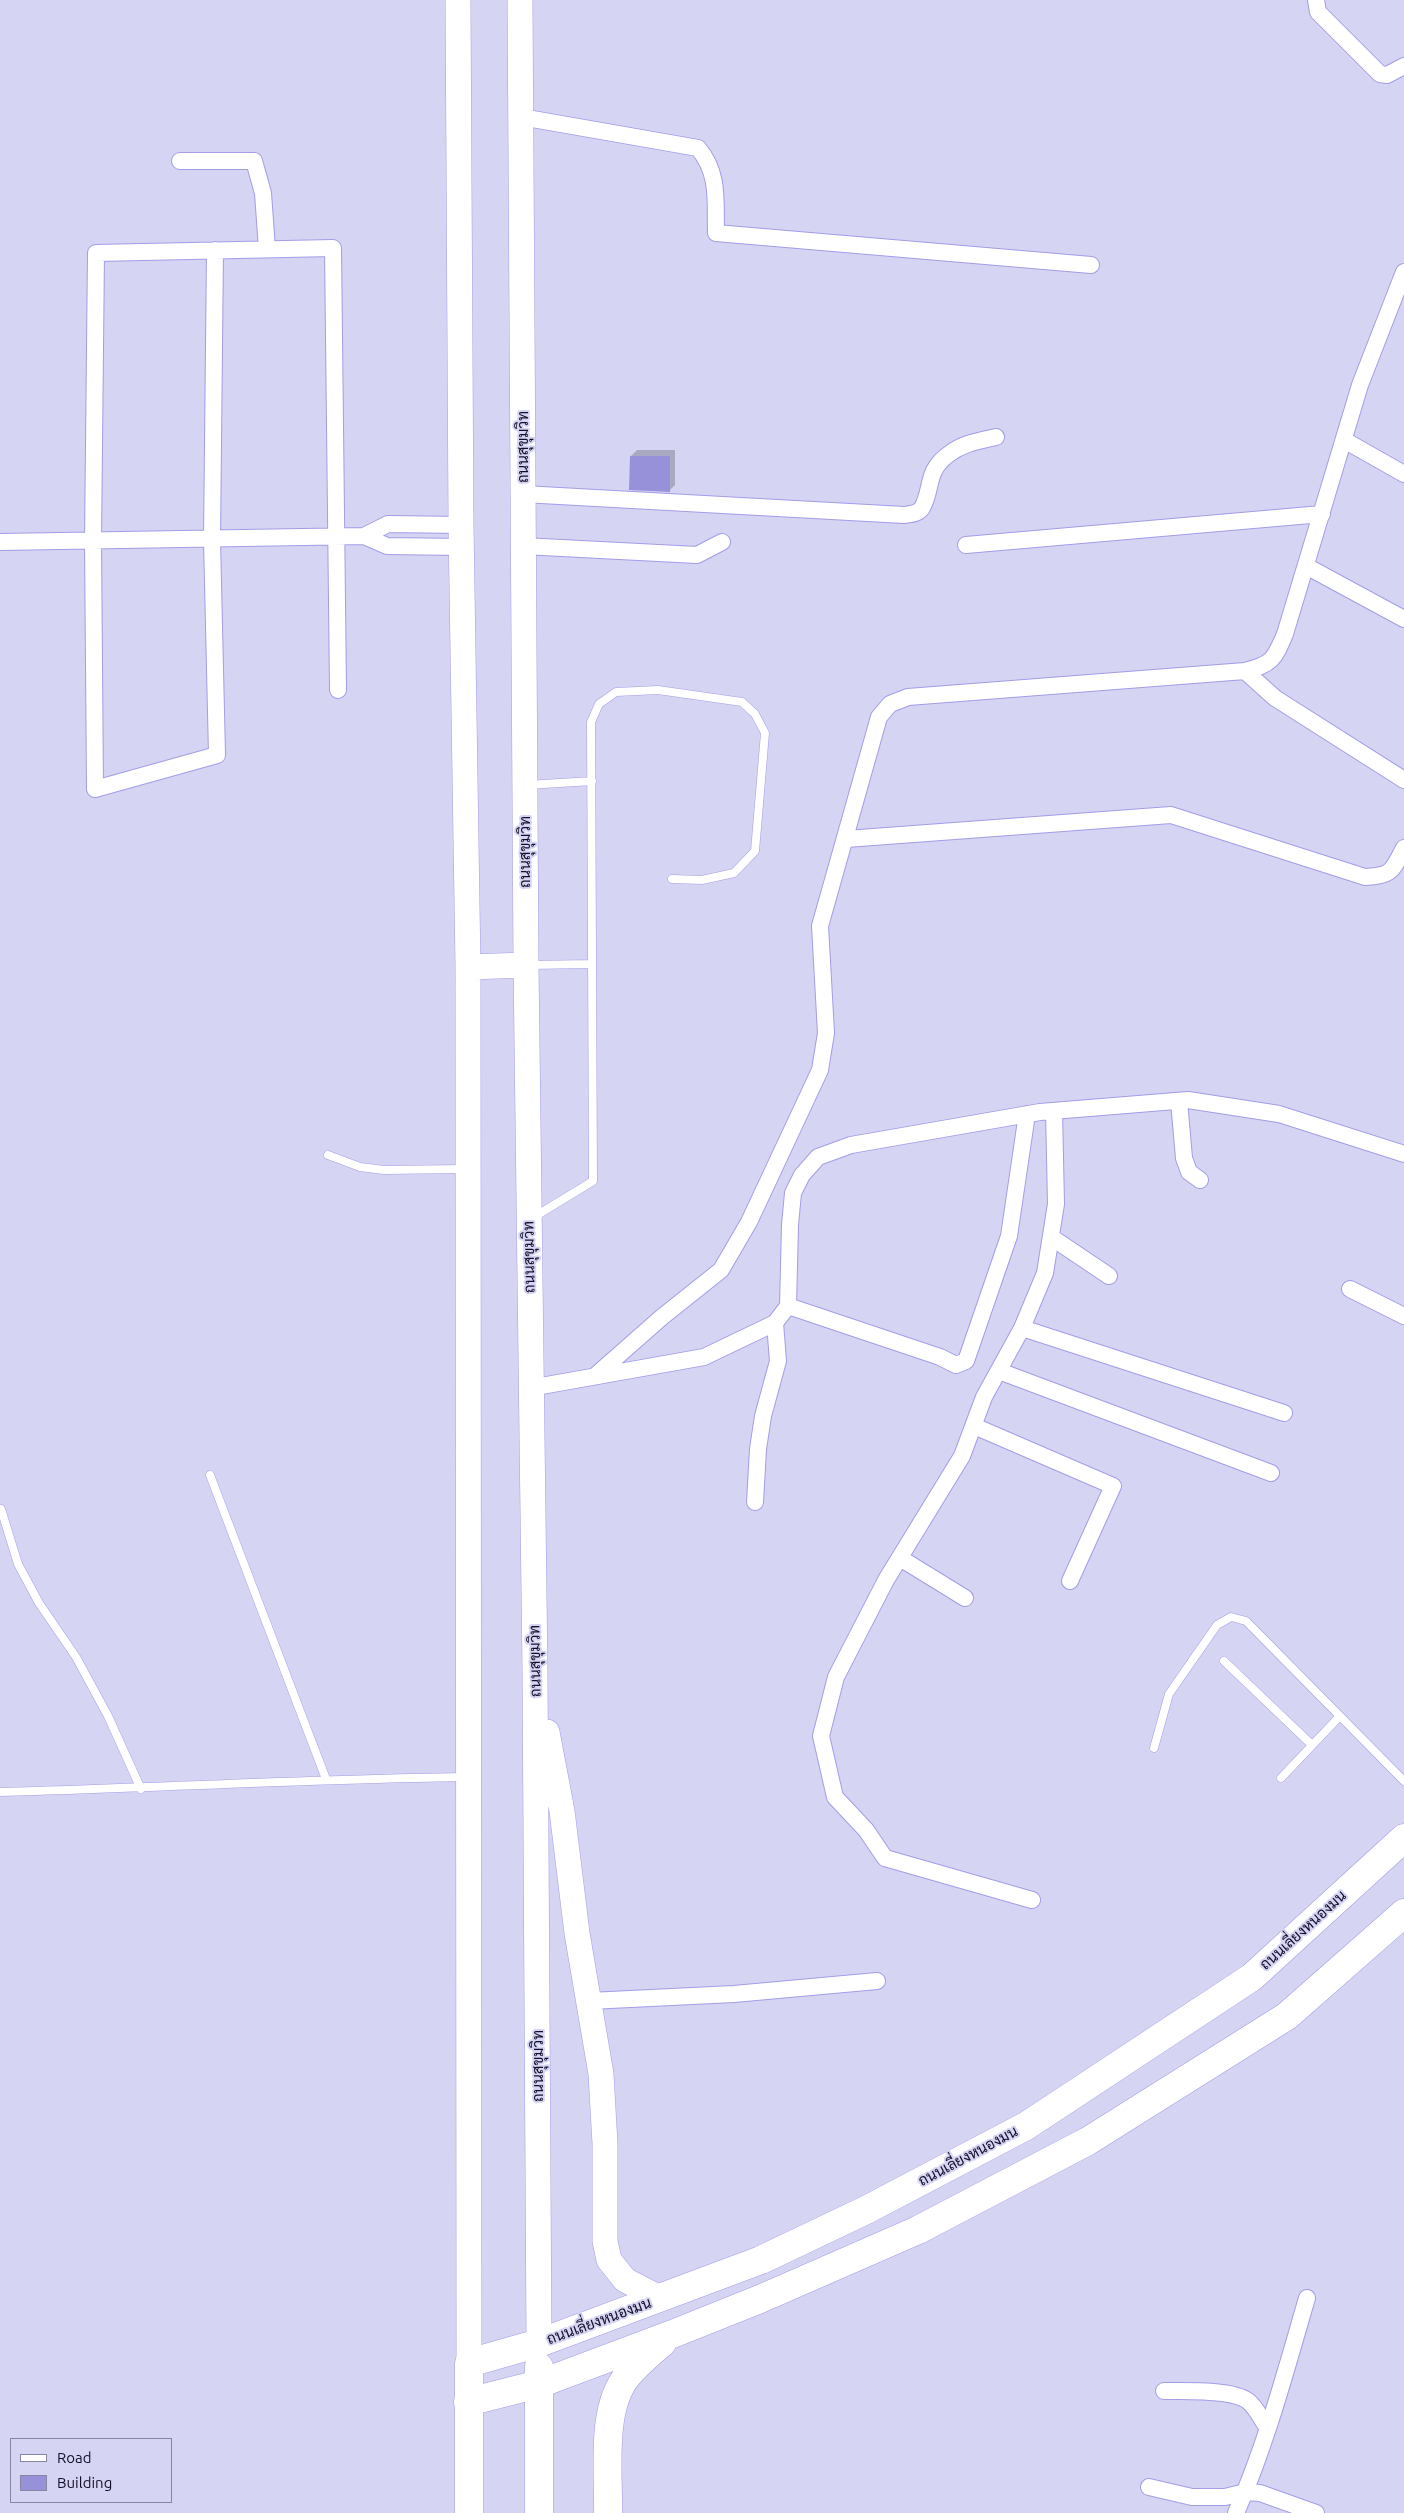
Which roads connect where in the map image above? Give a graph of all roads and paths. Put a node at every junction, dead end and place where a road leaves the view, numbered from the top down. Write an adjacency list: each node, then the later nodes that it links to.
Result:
1 (458, 0): 17 (main road)
2 (520, 0): 5 (main road, ถนนสุขุมวิท)
3 (1316, 0): 4 (street)
4 (1404, 66)
5 (521, 117): 9 (street); 14 (main road, ถนนสุขุมวิท)
6 (180, 161): 7 (street)
7 (267, 249): 8 (street); 18 (street)
8 (215, 250): 19 (street); 20 (street)
9 (1091, 265)
10 (1404, 272): 12 (street)
11 (996, 437): 14 (street)
12 (1344, 440): 13 (street); 15 (street)
13 (1404, 474)
14 (523, 494): 23 (main road, ถนนสุขุมวิท)
15 (1322, 514): 24 (street); 25 (street)
16 (364, 536): 17 (street); 17 (street); 18 (street)
17 (462, 536): 37 (main road)
18 (337, 538): 19 (street); 28 (street)
19 (212, 540): 20 (street); 20 (street)
20 (93, 541): 21 (street)
21 (0, 542)
22 (722, 542): 23 (street)
23 (523, 546): 31 (main road, ถนนสุขุมวิท)
24 (966, 546)
25 (1306, 566): 26 (street); 27 (street)
26 (1404, 619)
27 (1245, 671): 29 (street); 32 (street)
28 (338, 690)
29 (1404, 780)
30 (592, 782): 31 (lane); 34 (lane); 35 (lane)
31 (525, 786): 36 (main road, ถนนสุขุมวิท)
32 (846, 839): 33 (street); 54 (street)
33 (1404, 848)
34 (672, 879)
35 (591, 964): 36 (lane); 45 (lane)
36 (526, 966): 37 (main road); 45 (main road, ถนนสุขุมวิท)
37 (468, 967): 43 (main road)
38 (1179, 1100): 39 (street); 41 (street); 44 (street)
39 (1054, 1111): 40 (street); 46 (street)
40 (1027, 1114): 49 (street); 49 (street)
41 (1404, 1154)
42 (328, 1156): 43 (lane)
43 (468, 1169): 70 (main road)
44 (1200, 1180)
45 (528, 1221): 55 (main road, ถนนสุขุมวิท)
46 (1051, 1237): 47 (street); 52 (street)
47 (1109, 1276)
48 (1350, 1289): 50 (street)
49 (788, 1306): 51 (street)
50 (1404, 1316)
51 (775, 1323): 54 (street); 60 (street)
52 (1022, 1328): 53 (street); 56 (street)
53 (1000, 1371): 57 (street); 58 (street)
54 (595, 1376): 55 (street)
55 (530, 1388): 66 (main road, ถนนสุขุมวิท)
56 (1284, 1412)
57 (974, 1426): 62 (street); 63 (street)
58 (1271, 1472)
59 (210, 1475): 71 (lane)
60 (754, 1502)
61 (1, 1509): 74 (lane)
62 (900, 1558): 64 (street); 77 (street)
63 (1070, 1581)
64 (965, 1598)
65 (1224, 1661): 68 (lane)
66 (535, 1671): 80 (main road); 84 (main road, ถนนสุขุมวิท)
67 (1340, 1716): 68 (lane); 69 (lane); 73 (lane)
68 (1311, 1744): 72 (lane)
69 (1154, 1748)
70 (469, 1776): 71 (lane); 85 (main road)
71 (326, 1778): 74 (lane)
72 (1280, 1778)
73 (1404, 1781)
74 (141, 1789): 75 (lane)
75 (0, 1792)
76 (1404, 1838): 81 (highway, ถนนเลี่ยงหนองมน)
77 (1032, 1900)
78 (1404, 1913): 83 (highway)
79 (877, 1981): 80 (street)
80 (589, 2001): 81 (main road)
81 (660, 2298): 84 (highway, ถนนเลี่ยงหนองมน)
82 (1307, 2298): 89 (street)
83 (675, 2333): 86 (highway); 94 (highway)
84 (539, 2343): 85 (highway, ถนนเลี่ยงหนองมน); 86 (highway, ถนนสุขุมวิท)
85 (469, 2363): 88 (highway)
86 (538, 2384): 88 (highway); 93 (highway, ถนนสุขุมวิท)
87 (1164, 2391): 89 (street)
88 (468, 2402): 92 (highway)
89 (1267, 2427): 91 (street)
90 (1149, 2487): 91 (street)
91 (1245, 2492): 95 (street); 96 (street)
92 (469, 2513)
93 (538, 2513)
94 (608, 2513)
95 (1236, 2513)
96 (1316, 2513)

